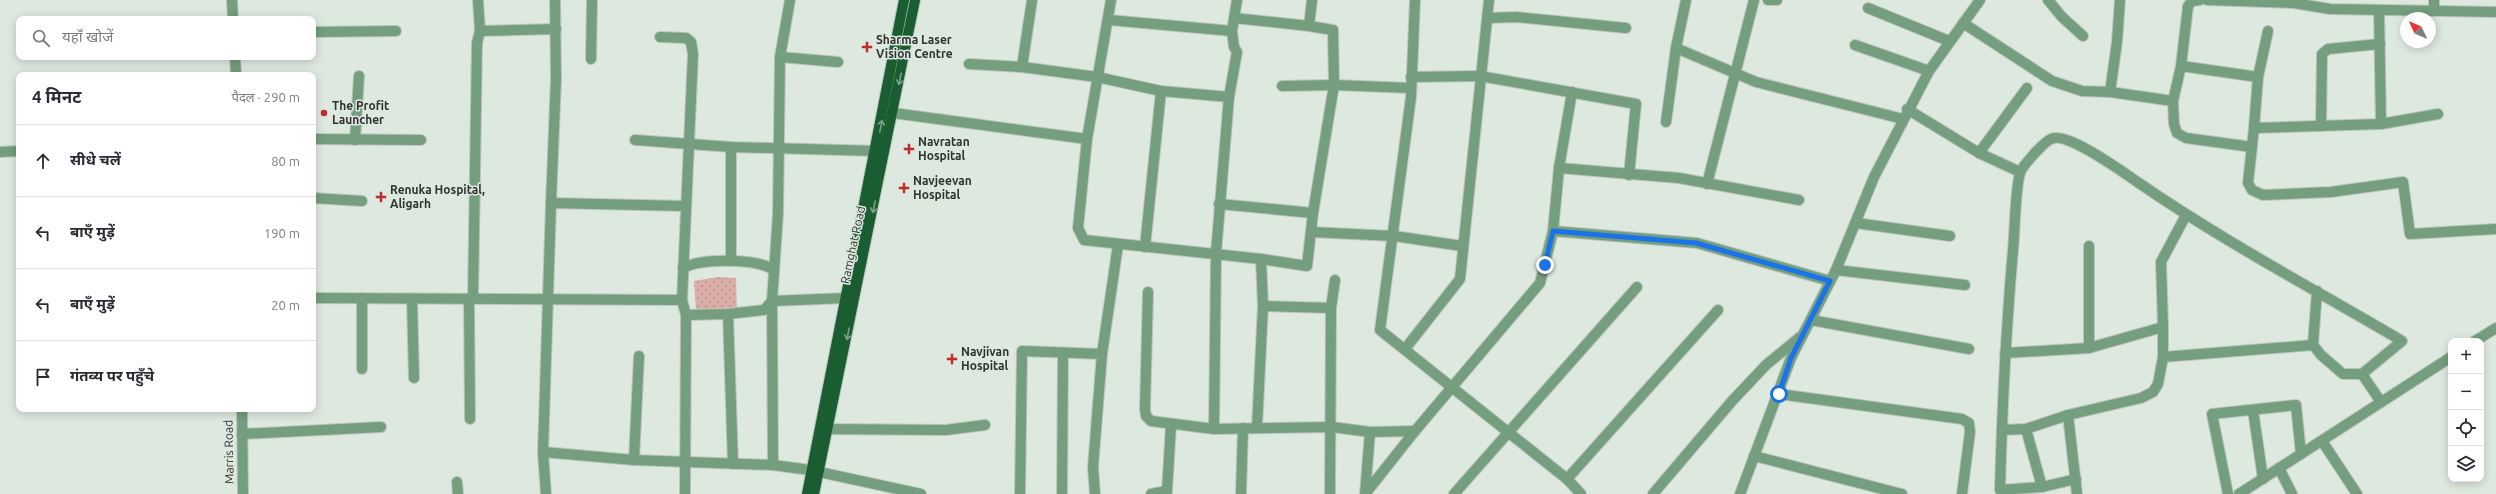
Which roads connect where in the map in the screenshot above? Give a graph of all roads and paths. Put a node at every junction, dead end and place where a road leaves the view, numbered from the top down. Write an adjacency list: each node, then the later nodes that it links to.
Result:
1 (232, 0): 29 (street)
2 (478, 0): 38 (street)
3 (555, 0): 36 (street)
4 (592, 0): 49 (street)
5 (790, 0): 48 (street)
6 (904, 0): 90 (main road, Ramghat Road, one-way to 6)
7 (915, 0): 73 (main road, Ramghat Road, one-way to 73)
8 (1032, 0): 54 (street)
9 (1111, 0): 32 (street)
10 (1237, 0): 30 (street)
11 (1312, 0): 34 (street)
12 (1415, 0): 61 (street)
13 (1489, 0): 31 (street)
14 (1686, 0): 47 (street)
15 (1754, 0): 57 (street)
16 (1768, 0): 17 (street)
17 (1777, 0)
18 (1980, 0): 33 (street)
19 (2048, 0): 42 (street)
20 (2120, 0): 69 (street)
21 (2200, 0): 53 (street)
22 (2207, 0): 23 (street)
23 (2227, 0): 24 (street)
24 (2296, 2): 27 (street)
25 (2434, 5): 27 (street); 28 (street)
26 (1868, 8): 44 (street)
27 (2379, 10): 45 (street)
28 (2496, 12)
29 (233, 16)
30 (1234, 18): 34 (street); 39 (street)
31 (1488, 18): 35 (street); 59 (street)
32 (1109, 20): 39 (street); 60 (street)
33 (1963, 23): 44 (street); 69 (street)
34 (1308, 26): 63 (street)
35 (1626, 28)
36 (556, 29): 38 (street); 100 (street)
37 (396, 31): 41 (street)
38 (480, 31): 131 (street)
39 (1232, 31): 70 (street)
40 (2268, 31): 62 (street)
41 (316, 32)
42 (2083, 36)
43 (660, 37): 85 (street)
44 (1949, 41): 55 (street)
45 (2380, 44): 77 (street); 78 (street)
46 (1855, 45): 55 (street)
47 (1676, 48): 57 (street); 76 (street)
48 (780, 57): 51 (street); 88 (street)
49 (591, 59)
50 (235, 60): 56 (street)
51 (838, 62)
52 (969, 64): 54 (street)
53 (2181, 66): 62 (street); 71 (street)
54 (1022, 67): 60 (street)
55 (1929, 71): 72 (street)
56 (236, 72)
57 (1734, 72): 75 (street); 96 (street)
58 (359, 76): 82 (street)
59 (1480, 76): 61 (street); 68 (street); 112 (street)
60 (1097, 77): 67 (street); 81 (street)
61 (1411, 77): 65 (street)
62 (2258, 77): 79 (street)
63 (1334, 85): 64 (street); 65 (street); 103 (street)
64 (1282, 86)
65 (1411, 88): 109 (street)
66 (2027, 88): 92 (street)
67 (1161, 91): 70 (street); 114 (street)
68 (1572, 92): 93 (street); 95 (street)
69 (2110, 92): 71 (street)
70 (1229, 97): 101 (street)
71 (2173, 101): 87 (street)
72 (1908, 109): 75 (street); 92 (street)
73 (893, 113): 81 (street); 172 (main road, Ramghat Road, one-way to 172)
74 (2438, 114): 77 (street)
75 (1902, 119): 105 (street)
76 (1666, 122)
77 (2381, 124): 78 (street)
78 (2321, 126): 79 (street)
79 (2254, 128): 87 (street)
80 (316, 139): 82 (street)
81 (1087, 139): 111 (street)
82 (355, 140): 83 (street)
83 (421, 140)
84 (635, 140): 85 (street)
85 (690, 145): 86 (street); 102 (street)
86 (731, 147): 88 (street); 117 (street)
87 (2252, 147): 106 (street)
88 (777, 148): 90 (street); 119 (street)
89 (16, 151): 91 (street)
90 (876, 151): 130 (main road, Ramghat Road)
91 (0, 152)
92 (1979, 153): 94 (street)
93 (1559, 168): 95 (street); 107 (street)
94 (2020, 172): 104 (street); 150 (street)
95 (1629, 175): 96 (street)
96 (1707, 184): 98 (street)
97 (316, 198): 99 (street)
98 (1799, 200)
99 (362, 202)
100 (551, 203): 102 (street); 132 (street)
101 (1218, 204): 103 (street); 115 (street)
102 (685, 206): 118 (street)
103 (1312, 213): 108 (street)
104 (2186, 215): 125 (street); 141 (street)
105 (1856, 223): 110 (street); 120 (street)
106 (2496, 229)
107 (1553, 231): 122 (street); 158 (street)
108 (1310, 232): 109 (street); 116 (street)
109 (1394, 236): 112 (street); 147 (street)
110 (1950, 236)
111 (1118, 245): 114 (street); 151 (street)
112 (1462, 246): 147 (street)
113 (2089, 246): 146 (street)
114 (1145, 247): 115 (street)
115 (1216, 253): 116 (street); 173 (street)
116 (1261, 259): 135 (street)
117 (731, 261): 118 (street); 119 (street)
118 (683, 268): 133 (street)
119 (774, 270): 134 (street)
120 (1836, 270): 122 (street); 123 (street)
121 (1335, 280): 136 (street)
122 (1830, 281): 140 (street)
123 (1965, 285)
124 (1637, 287): 177 (street)
125 (2317, 291): 145 (street); 156 (street)
126 (1148, 292): 165 (street)
127 (316, 298): 128 (street)
128 (362, 298): 129 (street); 155 (street)
129 (412, 298): 131 (street); 157 (street)
130 (846, 298): 134 (street); 172 (main road, Ramghat Road)
131 (471, 299): 132 (street); 164 (street)
132 (547, 299): 133 (street); 180 (street)
133 (682, 300): 139 (street)
134 (772, 301): 138 (street); 186 (street)
135 (1263, 306): 136 (street); 168 (street)
136 (1331, 308): 169 (street)
137 (1718, 310): 189 (street)
138 (728, 314): 139 (street); 185 (street)
139 (686, 315): 184 (street)
140 (1811, 320): 143 (street); 148 (street)
141 (2163, 327): 146 (street); 153 (street)
142 (2496, 328): 144 (street)
143 (1804, 334): 159 (street); 211 (street)
144 (2480, 338)
145 (2313, 345): 153 (street); 156 (street)
146 (2089, 348): 150 (street)
147 (1405, 349): 158 (street)
148 (1969, 349)
149 (1064, 353): 151 (street); 202 (street); 203 (street)
150 (2005, 353): 174 (street)
151 (1102, 354): 204 (street)
152 (639, 356): 183 (street)
153 (2163, 357): 163 (street)
154 (2448, 359): 160 (street)
155 (362, 370)
156 (2362, 374): 160 (street)
157 (414, 378)
158 (1451, 388): 175 (street); 177 (street)
159 (1779, 394): 182 (street); 214 (street)
160 (2381, 402): 179 (street)
161 (2253, 410): 181 (street); 191 (street); 216 (street)
162 (242, 412): 178 (street, Marris Road)
163 (2068, 415): 171 (street); 190 (street)
164 (470, 419)
165 (1171, 424): 173 (street); 194 (street)
166 (986, 425): 172 (street)
167 (381, 427): 178 (street)
168 (1258, 427): 169 (street); 170 (street)
169 (1332, 427): 176 (street); 207 (street)
170 (1243, 428): 173 (street); 206 (street)
171 (2026, 428): 174 (street); 193 (street)
172 (825, 429): 188 (main road, Ramghat Road)
173 (1214, 429)
174 (2002, 430): 193 (street)
175 (1415, 431): 176 (street); 208 (street)
176 (1370, 432): 208 (street)
177 (1508, 433): 189 (street); 209 (street)
178 (242, 434): 195 (street, Marris Road)
179 (2322, 441): 181 (street); 219 (street)
180 (543, 452): 183 (street); 197 (street)
181 (2302, 454): 187 (street)
182 (1754, 456): 212 (street); 213 (street)
183 (634, 460): 184 (street)
184 (684, 462): 185 (street); 198 (street)
185 (733, 464): 186 (street)
186 (773, 465): 188 (street)
187 (2279, 468): 191 (street); 218 (street)
188 (814, 471): 199 (main road, Ramghat Road); 200 (main road, Ramghat Road); 201 (street)
189 (1567, 479): 210 (street)
190 (2076, 479): 193 (street); 215 (street)
191 (2263, 479): 217 (street)
192 (457, 482): 196 (street)
193 (2042, 487)
194 (1167, 493): 205 (street)
195 (243, 494)
196 (458, 494)
197 (546, 494)
198 (685, 494)
199 (807, 494)
200 (814, 494)
201 (921, 494)
202 (1020, 494)
203 (1062, 494)
204 (1095, 494)
205 (1151, 494)
206 (1241, 494)
207 (1330, 494)
208 (1365, 494)
209 (1454, 494)
210 (1581, 494)
211 (1653, 494)
212 (1740, 494)
213 (1902, 494)
214 (1962, 494)
215 (2077, 494)
216 (2228, 494)
217 (2239, 494)
218 (2292, 494)
219 (2358, 494)

